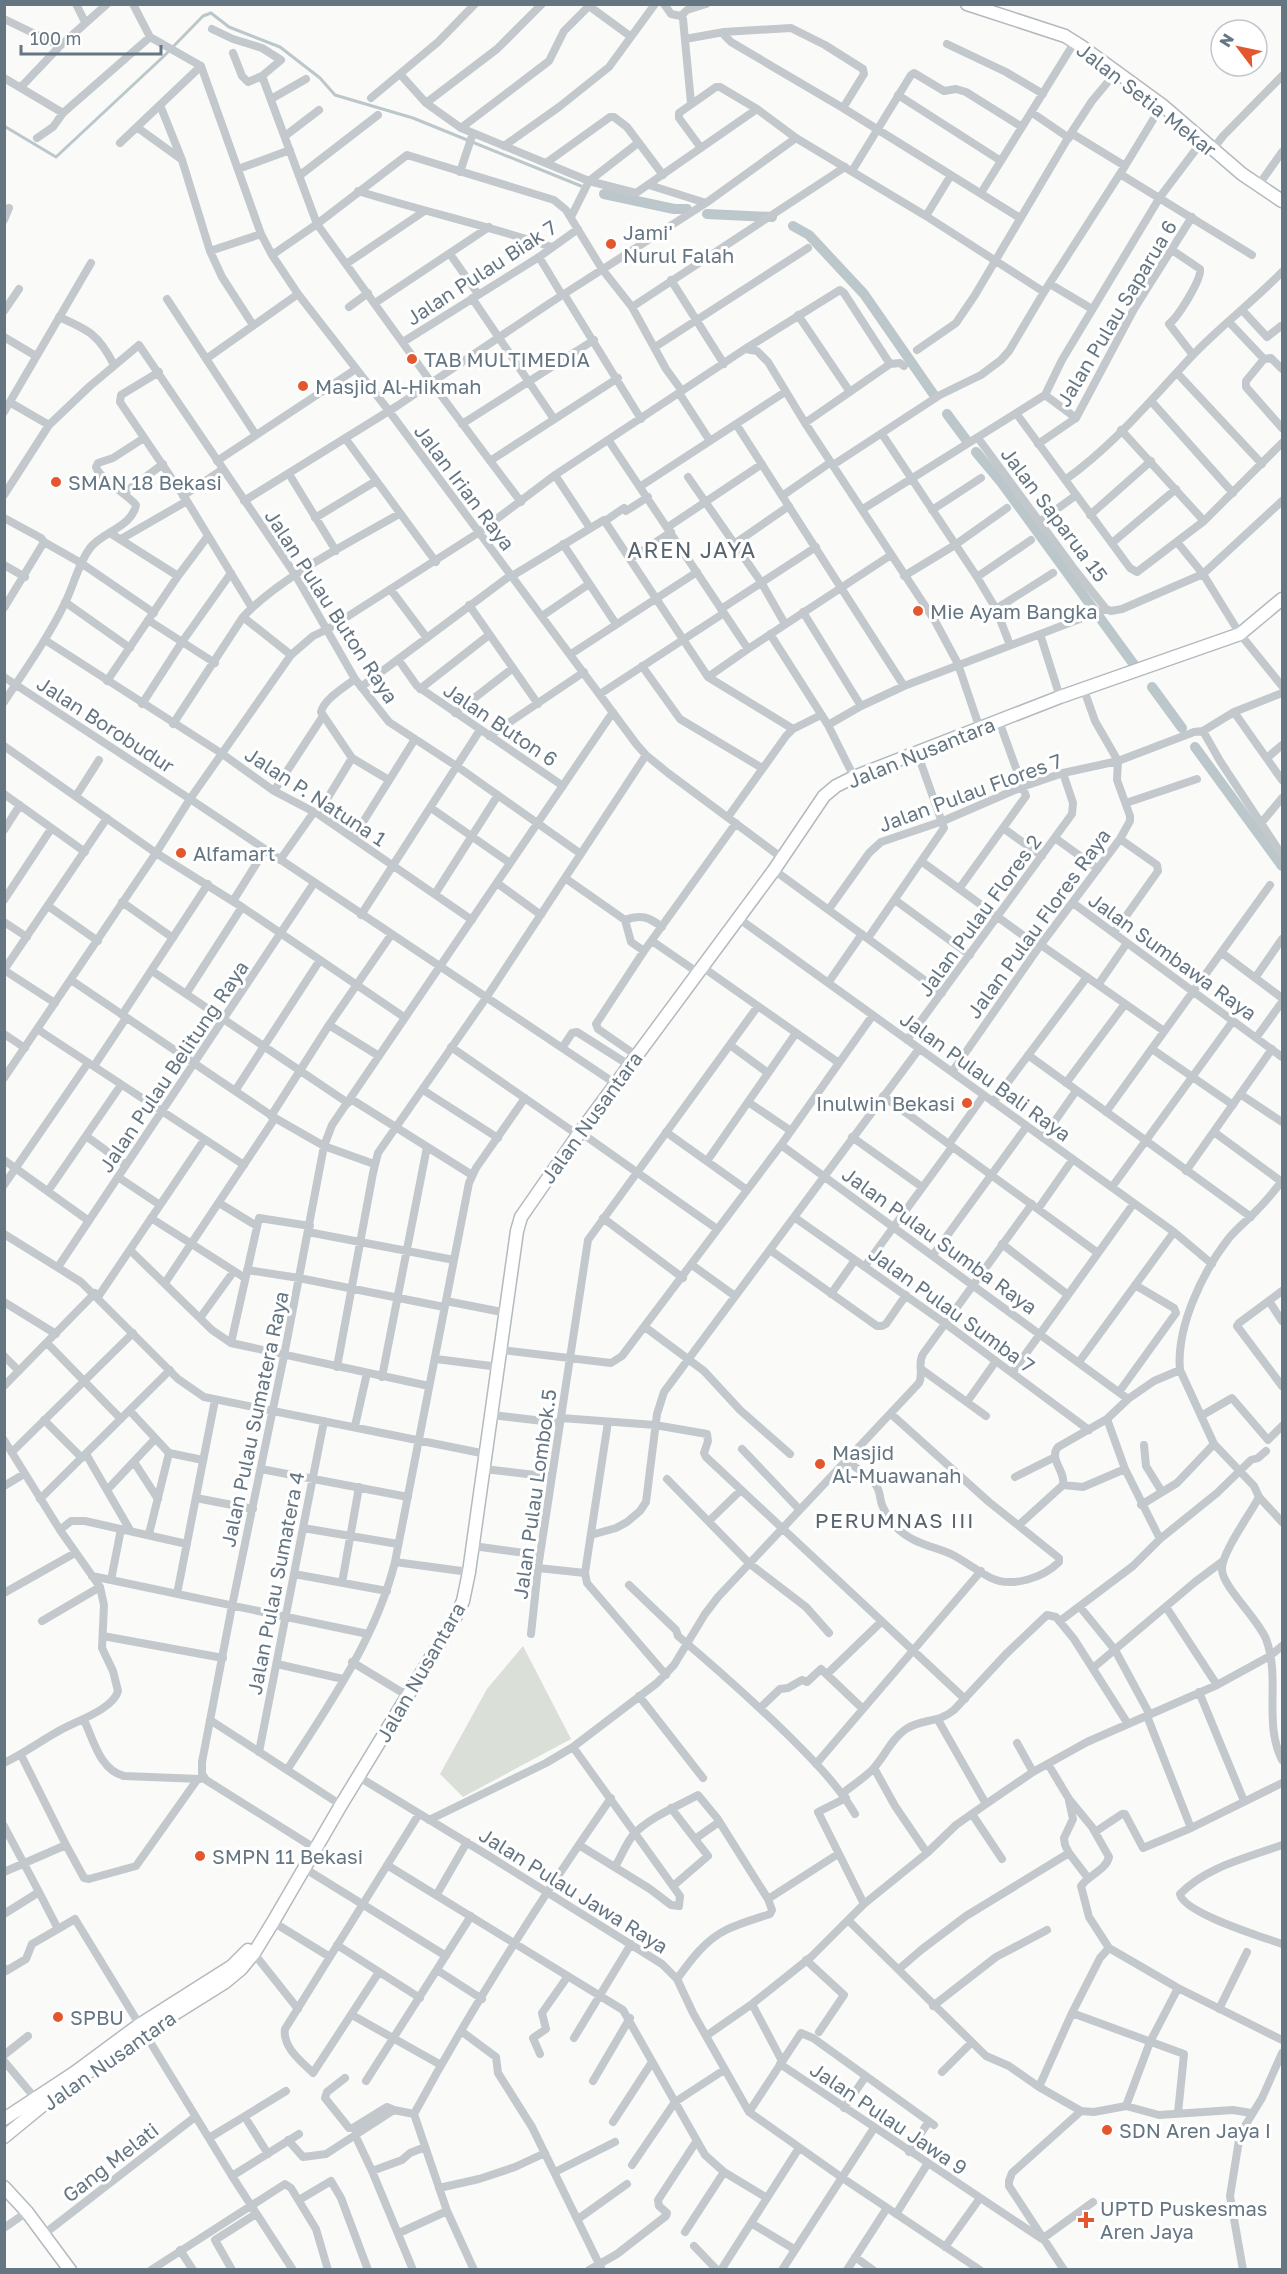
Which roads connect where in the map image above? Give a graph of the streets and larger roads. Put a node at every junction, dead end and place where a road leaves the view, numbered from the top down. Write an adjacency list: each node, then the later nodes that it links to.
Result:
1 (76, 4): 14 (street)
2 (107, 4): 14 (street)
3 (133, 4): 18 (street)
4 (475, 4): 26 (street)
5 (542, 4): 37 (street)
6 (655, 4): 17 (street)
7 (664, 4): 12 (street)
8 (706, 4): 12 (street)
9 (968, 4): 11 (street, Jalan Setia Mekar)
10 (588, 5): 17 (street); 48 (street)
11 (981, 6): 20 (street, Jalan Setia Mekar)
12 (681, 16): 19 (street)
13 (4, 19): 22 (street)
14 (86, 22): 22 (street)
15 (212, 29): 27 (street)
16 (724, 32): 19 (street); 40 (street); 40 (street)
17 (630, 36): 58 (street)
18 (150, 37): 24 (street); 44 (street)
19 (685, 39): 36 (street)
20 (1074, 43): 25 (street, Jalan Setia Mekar); 32 (street)
21 (947, 44): 32 (street)
22 (60, 46): 31 (street)
23 (233, 53): 27 (street)
24 (201, 66): 38 (street); 66 (street, Jalan Irian Raya)
25 (1117, 71): 39 (street, Jalan Setia Mekar); 50 (street)
26 (400, 74): 34 (street); 37 (street)
27 (262, 76): 35 (street)
28 (1282, 76): 60 (street)
29 (4, 78): 31 (street)
30 (306, 79): 35 (street)
31 (21, 87): 44 (street)
32 (1042, 94): 43 (street)
33 (898, 95): 46 (street); 49 (street); 64 (street)
34 (371, 98)
35 (271, 99): 51 (street)
36 (691, 103): 41 (street); 59 (street)
37 (426, 104): 48 (street)
38 (160, 105): 47 (street); 63 (street)
39 (1162, 105): 55 (street, Jalan Setia Mekar); 68 (street)
40 (843, 108): 49 (street)
41 (757, 109): 53 (street); 59 (street)
42 (319, 110): 51 (street)
43 (1031, 112): 46 (street); 50 (street)
44 (63, 113): 52 (street)
45 (378, 114): 72 (street)
46 (1022, 127): 64 (street)
47 (138, 128): 56 (street); 63 (street)
48 (461, 128): 54 (street)
49 (877, 130): 67 (street); 71 (street)
50 (1070, 135): 68 (street); 85 (street)
51 (285, 136): 61 (street)
52 (37, 138)
53 (796, 138): 67 (street); 80 (street)
54 (470, 139): 58 (street); 69 (street)
55 (1203, 140): 60 (street, Jalan Setia Mekar); 78 (street)
56 (120, 143)
57 (638, 143): 65 (street); 70 (street); 73 (street)
58 (504, 146): 65 (street)
59 (701, 148): 70 (street)
60 (1213, 149): 75 (street, Jalan Setia Mekar)
61 (290, 150): 66 (street); 72 (street)
62 (1282, 152): 75 (street)
63 (182, 160): 95 (street)
64 (1001, 161): 77 (street)
65 (546, 163): 73 (street)
66 (238, 169): 91 (street, Jalan Irian Raya)
67 (848, 169): 83 (street); 105 (street)
68 (1123, 170): 78 (street); 106 (street)
69 (460, 172): 76 (street); 84 (street)
70 (663, 175): 74 (street)
71 (951, 175): 77 (street); 83 (street)
72 (299, 176): 88 (street)
73 (588, 182): 74 (street); 84 (street)
74 (649, 185): 80 (street)
75 (1258, 186): 79 (street, Jalan Setia Mekar)
76 (357, 191): 82 (street); 88 (street)
77 (981, 193): 85 (street)
78 (1160, 197): 86 (street); 117 (street)
79 (1282, 201)
80 (703, 205): 103 (street)
81 (9, 208): 87 (street)
82 (423, 212): 89 (street); 102 (street)
83 (926, 216): 100 (street)
84 (571, 217): 90 (street)
85 (1020, 218): 100 (street)
86 (1192, 218): 94 (street, Jalan Pulau Saparua 6); 98 (street)
87 (4, 220)
88 (317, 224): 97 (street); 102 (street)
89 (489, 227): 92 (street); 96 (street)
90 (578, 229): 92 (street, Jalan Pulau Biak 7); 103 (street)
91 (261, 234): 95 (street); 97 (street, Jalan Irian Raya)
92 (552, 247): 99 (street, Jalan Pulau Biak 7)
93 (808, 248): 122 (street)
94 (1172, 250): 133 (street); 157 (street, Jalan Pulau Saparua 6)
95 (210, 251): 124 (street)
96 (450, 254): 112 (street); 114 (street)
97 (272, 255): 110 (street, Jalan Irian Raya)
98 (1252, 255)
99 (539, 257): 111 (street); 112 (street, Jalan Pulau Biak 7)
100 (994, 260): 108 (street); 132 (street)
101 (91, 264): 121 (street)
102 (346, 264): 109 (street)
103 (602, 269): 111 (street); 116 (street)
104 (1282, 272): 118 (street)
105 (671, 280): 116 (street); 122 (street)
106 (1050, 284): 108 (street); 117 (street)
107 (19, 289): 119 (street)
108 (1044, 292): 166 (street)
109 (368, 293): 114 (street); 115 (street)
110 (298, 294): 124 (street); 141 (street, Jalan Irian Raya)
111 (563, 295): 127 (street); 128 (street)
112 (475, 296): 127 (street); 129 (street, Jalan Pulau Biak 7)
113 (167, 299): 135 (street)
114 (375, 303): 129 (street)
115 (349, 307)
116 (632, 307): 130 (street)
117 (1092, 309): 151 (street)
118 (1244, 310): 123 (street); 125 (street)
119 (4, 311)
120 (798, 315): 131 (street); 138 (street); 150 (street)
121 (59, 317): 134 (street); 139 (street)
122 (697, 320): 130 (street); 137 (street)
123 (1229, 322): 133 (street); 136 (street)
124 (253, 325): 135 (street)
125 (1281, 326)
126 (4, 337): 134 (street)
127 (499, 338): 146 (street); 147 (street)
128 (594, 340): 145 (street); 146 (street)
129 (403, 342): 147 (street)
130 (655, 347): 148 (street)
131 (746, 349): 137 (street); 149 (street)
132 (917, 350)
133 (1193, 355): 144 (street)
134 (36, 356): 153 (street)
135 (206, 359): 167 (street)
136 (1264, 359): 142 (street); 164 (street)
137 (724, 364): 148 (street)
138 (890, 364): 140 (street); 150 (street)
139 (114, 365): 143 (street, Jalan Pulau Buton Raya); 163 (street)
140 (904, 366)
141 (356, 369): 154 (street, Jalan Irian Raya); 167 (street)
142 (1282, 369)
143 (159, 372): 168 (street); 181 (street, Jalan Pulau Buton Raya)
144 (1177, 373): 152 (street); 180 (street)
145 (618, 378): 158 (street); 159 (street)
146 (529, 381): 158 (street); 161 (street)
147 (431, 382): 154 (street); 161 (street)
148 (681, 392): 159 (street); 172 (street)
149 (785, 392): 160 (street); 162 (street)
150 (850, 392): 160 (street)
151 (1045, 395): 156 (street); 157 (street)
152 (1151, 401): 165 (street); 192 (street)
153 (11, 403): 155 (street); 163 (street)
154 (389, 411): 169 (street); 216 (street, Jalan Irian Raya)
155 (4, 412)
156 (1016, 413): 170 (street); 174 (street)
157 (1076, 418): 174 (street, Jalan Pulau Saparua 6)
158 (554, 419): 175 (street)
159 (641, 419): 171 (street)
160 (805, 423): 177 (street)
161 (462, 424): 175 (street)
162 (736, 424): 172 (street); 179 (street)
163 (49, 425): 193 (street)
164 (1282, 428)
165 (1121, 430): 176 (street); 187 (street)
166 (882, 434): 177 (street); 185 (street)
167 (256, 435): 181 (street)
168 (144, 438): 178 (street); 191 (street)
169 (345, 438): 182 (street); 188 (street)
170 (975, 440): 185 (street); 212 (street, Jalan Saparua 15)
171 (609, 441): 183 (street); 189 (street)
172 (710, 441): 189 (street)
173 (1282, 443): 180 (street)
174 (1038, 444): 187 (street)
175 (490, 461): 199 (street)
176 (1151, 461): 190 (street); 207 (street)
177 (832, 463): 194 (street); 204 (street)
178 (163, 464): 191 (street); 197 (street)
179 (762, 464): 194 (street); 201 (street)
180 (1262, 464): 192 (street)
181 (220, 465): 197 (street); 198 (street, Jalan Pulau Buton Raya)
182 (289, 474): 198 (street); 209 (street)
183 (555, 475): 199 (street); 213 (street)
184 (688, 477): 201 (street)
185 (911, 478): 204 (street); 205 (street)
186 (981, 478): 205 (street)
187 (1065, 480): 195 (street)
188 (376, 482): 206 (street); 209 (street)
189 (641, 486): 196 (street)
190 (1176, 489): 211 (street); 222 (street)
191 (124, 493): 215 (street)
192 (1233, 493): 211 (street)
193 (4, 495)
194 (782, 496): 202 (street)
195 (1075, 496): 207 (street); 212 (street)
196 (648, 497): 210 (street); 214 (street)
197 (185, 498): 217 (street); 218 (street)
198 (244, 501): 238 (street, Jalan Pulau Buton Raya)
199 (521, 501): 216 (street)
200 (1282, 501): 236 (street)
201 (705, 502): 214 (street); 224 (street)
202 (789, 506): 224 (street); 226 (street)
203 (1007, 508): 225 (street)
204 (863, 509): 228 (street)
205 (932, 510): 225 (street)
206 (399, 514): 227 (street); 230 (street)
207 (1090, 515): 222 (street)
208 (4, 518): 220 (street)
209 (315, 518): 227 (street)
210 (605, 520): 213 (street); 229 (street)
211 (1204, 521): 221 (street)
212 (1039, 522): 254 (street, Jalan Saparua 15)
213 (590, 528): 223 (street)
214 (670, 529): 229 (street); 233 (street)
215 (110, 533): 218 (street); 231 (street)
216 (478, 533): 230 (street); 239 (street, Jalan Irian Raya)
217 (208, 536): 234 (street); 237 (street)
218 (121, 539): 237 (street)
219 (1031, 540): 242 (street)
220 (44, 542): 231 (street); 241 (street)
221 (1177, 542): 222 (street); 236 (street)
222 (1112, 543)
223 (563, 544): 239 (street); 244 (street)
224 (734, 544): 243 (street)
225 (955, 545): 240 (street); 242 (street)
226 (816, 547): 243 (street); 245 (street)
227 (336, 551): 238 (street)
228 (891, 555): 240 (street); 245 (street)
229 (630, 559): 247 (street)
230 (436, 562): 246 (street)
231 (81, 563): 249 (street); 257 (street)
232 (4, 565): 241 (street)
233 (697, 572): 247 (street); 255 (street)
234 (231, 573): 252 (street); 270 (street)
235 (1053, 573): 253 (street)
236 (1203, 574): 254 (street); 266 (street)
237 (178, 576): 257 (street)
238 (296, 576): 252 (street); 262 (street, Jalan Pulau Buton Raya)
239 (511, 576): 250 (street); 258 (street, Jalan Irian Raya)
240 (904, 576): 278 (street)
241 (25, 577): 251 (street)
242 (977, 577): 253 (street)
243 (761, 582): 255 (street); 261 (street)
244 (590, 584): 258 (street); 260 (street)
245 (842, 587): 256 (street); 287 (street)
246 (391, 590): 262 (street); 267 (street)
247 (656, 599): 260 (street); 268 (street)
248 (1282, 599): 266 (street, Jalan Nusantara)
249 (65, 603): 269 (street); 272 (street)
250 (470, 606): 263 (street); 267 (street)
251 (4, 608)
252 (252, 608): 259 (street)
253 (996, 609): 271 (street)
254 (1103, 610): 265 (street)
255 (723, 611): 268 (street); 273 (street)
256 (803, 612): 261 (street); 298 (street)
257 (151, 616): 270 (street); 272 (street)
258 (542, 616): 274 (street, Jalan Irian Raya)
259 (243, 618): 275 (street); 277 (street)
260 (616, 624): 274 (street)
261 (785, 624): 264 (street)
262 (328, 629): 275 (street); 284 (street, Jalan Pulau Buton Raya)
263 (489, 634): 280 (street); 290 (street)
264 (770, 634): 273 (street); 302 (street)
265 (1040, 634): 271 (street); 294 (street)
266 (1240, 634): 288 (street); 291 (street, Jalan Nusantara)
267 (427, 638): 276 (street)
268 (683, 639): 279 (street); 283 (street)
269 (45, 640): 285 (street, Jalan P. Natuna 1); 286 (street)
270 (182, 642): 277 (street); 296 (street)
271 (1010, 645): 278 (street)
272 (130, 648): 285 (street)
273 (748, 649): 283 (street)
274 (571, 654): 281 (street, Jalan Irian Raya)
275 (291, 655): 316 (street)
276 (398, 659): 289 (street); 290 (street)
277 (215, 663): 305 (street)
278 (958, 664): 287 (street); 308 (street)
279 (642, 666): 293 (street); 323 (street)
280 (513, 668): 297 (street); 301 (street)
281 (584, 672): 293 (street, Jalan Irian Raya); 297 (street)
282 (4, 677): 286 (street, Jalan Borobudur)
283 (708, 677): 307 (street)
284 (355, 679): 289 (street, Jalan Pulau Buton Raya); 303 (street)
285 (107, 681): 296 (street, Jalan P. Natuna 1)
286 (16, 685): 295 (street); 336 (street, Jalan Borobudur)
287 (904, 686): 298 (street)
288 (1282, 686)
289 (361, 687): 312 (street, Jalan Pulau Buton Raya)
290 (420, 689): 301 (street, Jalan Buton 6)
291 (1084, 690): 294 (street, Jalan Nusantara); 321 (street, Jalan Pulau Flores Raya)
292 (1282, 693): 300 (street, Jalan Pulau Flores 7)
293 (600, 694): 299 (street, Jalan Irian Raya)
294 (1060, 697): 304 (street, Jalan Nusantara)
295 (4, 702)
296 (142, 704): 305 (street, Jalan P. Natuna 1)
297 (538, 704): 311 (street)
298 (861, 706): 306 (street)
299 (613, 712): 317 (street, Jalan Irian Raya); 329 (street, Jalan Pulau Sumatera Raya)
300 (1234, 712): 310 (street, Jalan Pulau Flores 7); 319 (street)
301 (456, 713): 309 (street, Jalan Buton 6)
302 (821, 715): 306 (street); 307 (street)
303 (323, 716): 318 (street); 331 (street)
304 (999, 721): 308 (street, Jalan Nusantara); 330 (street)
305 (173, 724): 316 (street, Jalan P. Natuna 1)
306 (828, 725): 325 (street)
307 (793, 729): 323 (street)
308 (980, 729): 315 (street, Jalan Nusantara)
309 (480, 730): 311 (street, Jalan Buton 6); 322 (street)
310 (1198, 731): 321 (street, Jalan Pulau Flores 7); 345 (street)
311 (489, 736): 329 (street, Jalan Buton 6)
312 (415, 739): 322 (street, Jalan Pulau Buton Raya); 327 (street)
313 (1282, 745): 319 (street)
314 (4, 746): 334 (street)
315 (917, 752): 325 (street, Jalan Nusantara); 343 (street)
316 (221, 753): 331 (street, Jalan P. Natuna 1); 336 (street)
317 (646, 755): 342 (street, Jalan Irian Raya); 356 (street)
318 (352, 758): 327 (street); 340 (street)
319 (1267, 758): 328 (street)
320 (99, 760): 334 (street)
321 (1118, 762): 324 (street, Jalan Pulau Flores 7); 337 (street, Jalan Pulau Flores Raya)
322 (458, 767): 333 (street, Jalan Pulau Buton Raya); 339 (street)
323 (762, 768): 342 (street)
324 (1063, 773): 330 (street, Jalan Pulau Flores 7); 351 (street, Jalan Pulau Flores 2)
325 (854, 777): 359 (street, Jalan Nusantara)
326 (1197, 779): 337 (street)
327 (389, 780): 350 (street)
328 (1282, 780)
329 (562, 786): 344 (street, Jalan Pulau Sumatera Raya)
330 (1022, 787): 343 (street, Jalan Pulau Flores 7); 346 (street)
331 (274, 790): 340 (street, Jalan P. Natuna 1)
332 (4, 794): 338 (street)
333 (498, 795): 344 (street, Jalan Pulau Buton Raya); 349 (street)
334 (76, 796): 341 (street)
335 (1282, 798): 345 (street)
336 (190, 799): 353 (street, Jalan Borobudur); 355 (street)
337 (1126, 803): 352 (street, Jalan Pulau Flores Raya)
338 (20, 805): 347 (street); 348 (street)
339 (431, 808): 349 (street); 363 (street)
340 (316, 813): 350 (street, Jalan P. Natuna 1); 360 (street)
341 (107, 818): 354 (street); 355 (street)
342 (732, 820): 359 (street, Jalan Irian Raya); 388 (street)
343 (943, 821): 361 (street); 380 (street, Jalan Pulau Flores 7)
344 (538, 822): 356 (street, Jalan Pulau Buton Raya); 362 (street, Jalan Pulau Sumatera Raya)
345 (1262, 822): 357 (street)
346 (1003, 828): 358 (street); 371 (street)
347 (51, 829): 354 (street); 373 (street)
348 (4, 830)
349 (472, 836): 362 (street); 372 (street)
350 (353, 838): 363 (street, Jalan P. Natuna 1)
351 (1055, 838): 358 (street, Jalan Pulau Flores 2); 364 (street, Jalan Pulau Flores 2)
352 (1120, 839): 364 (street, Jalan Pulau Flores Raya); 389 (street)
353 (265, 850): 360 (street, Jalan Borobudur); 375 (street)
354 (85, 852): 378 (street)
355 (156, 853): 369 (street); 376 (street)
356 (581, 854): 366 (street)
357 (1282, 855)
358 (1042, 856): 384 (street, Jalan Pulau Flores 2)
359 (782, 858): 365 (street, Jalan Nusantara)
360 (280, 860): 367 (street, Jalan Borobudur)
361 (921, 861): 371 (street); 374 (street)
362 (510, 863): 368 (street, Jalan Pulau Sumatera Raya)
363 (393, 866): 372 (street, Jalan P. Natuna 1); 381 (street)
364 (1098, 869): 377 (street, Jalan Pulau Flores Raya)
365 (774, 870): 380 (street); 383 (street, Jalan Nusantara)
366 (565, 878): 382 (street); 386 (street)
367 (314, 883): 381 (street, Jalan Borobudur); 390 (street, Jalan Pulau Belitung Raya)
368 (497, 883): 382 (street); 385 (street, Jalan Pulau Sumatera Raya)
369 (208, 884): 375 (street); 394 (street)
370 (1270, 885): 401 (street)
371 (959, 889): 384 (street)
372 (435, 894): 385 (street, Jalan P. Natuna 1)
373 (4, 900)
374 (895, 900): 393 (street); 402 (street)
375 (233, 901): 379 (street)
376 (122, 902): 394 (street); 396 (street)
377 (1073, 903): 389 (street, Jalan Sumbawa Raya); 399 (street, Jalan Pulau Flores Raya)
378 (48, 906): 392 (street); 396 (street)
379 (242, 907): 390 (street); 415 (street)
380 (830, 909): 393 (street)
381 (361, 915): 391 (street, Jalan Borobudur)
382 (541, 915): 416 (street)
383 (738, 918): 405 (street, Jalan Nusantara); 410 (street, Jalan Pulau Bali Raya)
384 (998, 918): 399 (street); 402 (street, Jalan Pulau Flores 2)
385 (472, 920): 404 (street, Jalan Pulau Sumatera Raya)
386 (625, 920): 388 (street); 400 (street)
387 (4, 922): 392 (street)
388 (662, 927): 397 (street)
389 (1114, 933): 398 (street, Jalan Sumbawa Raya)
390 (281, 934): 403 (street); 424 (street, Jalan Pulau Belitung Raya)
391 (391, 935): 404 (street, Jalan Borobudur); 411 (street)
392 (27, 936): 418 (street)
393 (865, 936): 410 (street); 414 (street)
394 (173, 938): 406 (street)
395 (1282, 939): 408 (street)
396 (98, 941): 409 (street)
397 (652, 941): 400 (street); 405 (street)
398 (1127, 943): 412 (street); 413 (street, Jalan Sumbawa Raya)
399 (1040, 946): 407 (street); 449 (street, Jalan Pulau Flores Raya)
400 (644, 951): 444 (street)
401 (1222, 953): 408 (street); 413 (street)
402 (970, 955): 414 (street, Jalan Pulau Flores 2)
403 (320, 960): 411 (street); 434 (street)
404 (441, 966): 416 (street, Jalan Borobudur); 423 (street, Jalan Pulau Sumatera Raya)
405 (699, 969): 420 (street); 444 (street, Jalan Nusantara)
406 (152, 971): 415 (street); 422 (street)
407 (1087, 977): 412 (street); 441 (street)
408 (1255, 978): 417 (street)
409 (71, 980): 418 (street); 422 (street)
410 (828, 983): 421 (street, Jalan Pulau Bali Raya)
411 (357, 985): 423 (street); 426 (street)
412 (1098, 985): 419 (street)
413 (1194, 992): 425 (street, Jalan Sumbawa Raya); 428 (street)
414 (942, 993): 432 (street, Jalan Pulau Flores 2)
415 (186, 994): 424 (street)
416 (486, 998): 435 (street); 437 (street, Jalan Borobudur)
417 (1282, 1000): 431 (street)
418 (55, 1003): 427 (street)
419 (1125, 1004): 428 (street); 453 (street)
420 (758, 1006): 429 (street); 433 (street, Jalan Pulau Lombok.5)
421 (873, 1015): 432 (street, Jalan Pulau Bali Raya); 445 (street)
422 (124, 1016): 446 (street); 447 (street)
423 (404, 1017): 442 (street, Jalan Pulau Sumatera Raya)
424 (224, 1020): 434 (street); 446 (street, Jalan Pulau Belitung Raya)
425 (1233, 1021): 431 (street, Jalan Sumbawa Raya); 451 (street)
426 (329, 1025): 442 (street); 448 (street)
427 (37, 1029): 436 (street); 447 (street)
428 (1164, 1031): 439 (street)
429 (796, 1033): 445 (street); 450 (street)
430 (4, 1034): 436 (street)
431 (1256, 1038): 440 (street, Jalan Sumbawa Raya)
432 (908, 1040): 438 (street, Jalan Pulau Bali Raya)
433 (730, 1046): 450 (street); 474 (street, Jalan Pulau Lombok.5)
434 (263, 1047): 448 (street); 457 (street)
435 (451, 1047): 456 (street); 462 (street)
436 (25, 1048): 452 (street)
437 (562, 1048): 444 (street); 454 (street, Jalan Borobudur)
438 (920, 1048): 449 (street, Jalan Pulau Bali Raya); 461 (street)
439 (1152, 1049): 451 (street); 468 (street)
440 (1272, 1049): 443 (street, Jalan Sumbawa Raya); 459 (street)
441 (1028, 1055): 453 (street); 465 (street)
442 (379, 1056): 463 (street, Jalan Pulau Sumatera Raya)
443 (1282, 1057)
444 (633, 1061): 454 (street, Jalan Nusantara)
445 (839, 1063): 473 (street)
446 (194, 1064): 457 (street); 467 (street, Jalan Pulau Belitung Raya)
447 (91, 1065): 455 (street); 493 (street)
448 (299, 1072): 463 (street); 469 (street)
449 (952, 1072): 460 (street, Jalan Pulau Bali Raya)
450 (768, 1073): 464 (street)
451 (1193, 1077): 466 (street); 482 (street)
452 (4, 1078)
453 (1066, 1083): 458 (street)
454 (616, 1084): 476 (street, Jalan Nusantara)
455 (121, 1085): 467 (street); 477 (street)
456 (423, 1090): 472 (street); 479 (street)
457 (235, 1091): 469 (street)
458 (1076, 1091): 468 (street); 480 (street)
459 (1240, 1094): 466 (street); 470 (street)
460 (984, 1095): 465 (street, Jalan Pulau Bali Raya); 484 (street)
461 (883, 1096): 478 (street); 484 (street)
462 (525, 1098): 476 (street); 479 (street)
463 (349, 1101): 472 (street); 485 (street, Jalan Pulau Sumatera Raya)
464 (748, 1102): 473 (street); 489 (street)
465 (993, 1102): 471 (street, Jalan Pulau Bali Raya)
466 (1233, 1105): 475 (street)
467 (163, 1111): 481 (street); 491 (street, Jalan Pulau Belitung Raya)
468 (1106, 1113): 482 (street)
469 (273, 1117): 485 (street); 492 (street)
470 (1282, 1122)
471 (1027, 1126): 480 (street, Jalan Pulau Bali Raya); 497 (street)
472 (396, 1127): 486 (street); 490 (street)
473 (791, 1131): 483 (street)
474 (666, 1132): 489 (street); 495 (street, Jalan Pulau Lombok.5)
475 (1214, 1132): 494 (street); 500 (street)
476 (579, 1133): 495 (street); 553 (street, Jalan Nusantara)
477 (86, 1136): 491 (street); 505 (street)
478 (852, 1137): 499 (street); 502 (street)
479 (498, 1138): 496 (street)
480 (1043, 1138): 487 (street, Jalan Pulau Bali Raya)
481 (204, 1140): 492 (street); 508 (street)
482 (1146, 1141): 494 (street); 503 (street)
483 (781, 1145): 499 (street, Jalan Pulau Sumba Raya); 504 (street)
484 (950, 1145): 497 (street); 502 (street)
485 (324, 1146): 490 (street); 517 (street, Jalan Pulau Sumatera Raya)
486 (427, 1147): 496 (street); 526 (street)
487 (1073, 1159): 503 (street, Jalan Pulau Bali Raya); 509 (street)
488 (4, 1160): 493 (street)
489 (707, 1161): 504 (street)
490 (374, 1164): 521 (street)
491 (126, 1165): 498 (street, Jalan Pulau Belitung Raya)
492 (244, 1165): 506 (street)
493 (16, 1167): 501 (street); 505 (street)
494 (1186, 1171): 511 (street)
495 (638, 1172): 513 (street, Jalan Pulau Lombok.5); 518 (street)
496 (472, 1175): 529 (street)
497 (992, 1175): 509 (street); 528 (street)
498 (118, 1176): 508 (street); 514 (street, Jalan Pulau Belitung Raya)
499 (824, 1176): 510 (street); 516 (street, Jalan Pulau Sumba Raya)
500 (1282, 1181): 511 (street)
501 (4, 1185)
502 (922, 1187): 516 (street)
503 (1112, 1187): 507 (street, Jalan Pulau Bali Raya)
504 (747, 1190): 518 (street)
505 (48, 1191): 514 (street)
506 (219, 1203): 515 (street); 523 (street)
507 (1134, 1203): 519 (street, Jalan Pulau Bali Raya); 527 (street)
508 (160, 1205): 512 (street)
509 (1035, 1207): 522 (street); 527 (street)
510 (794, 1217): 525 (street); 530 (street, Jalan Pulau Sumba 7)
511 (1251, 1217): 531 (street)
512 (151, 1218): 523 (street); 524 (street)
513 (603, 1218): 538 (street); 566 (street, Jalan Pulau Lombok.5)
514 (89, 1221): 534 (street, Jalan Pulau Belitung Raya)
515 (258, 1222): 517 (street); 536 (street)
516 (893, 1227): 528 (street, Jalan Pulau Sumba Raya); 533 (street)
517 (309, 1229): 521 (street); 537 (street, Jalan Pulau Sumatera Raya)
518 (717, 1229): 532 (street)
519 (1174, 1232): 531 (street, Jalan Pulau Bali Raya); 541 (street)
520 (4, 1233): 534 (street)
521 (362, 1242): 526 (street); 542 (street)
522 (1002, 1244): 540 (street); 545 (street)
523 (191, 1245): 535 (street); 539 (street)
524 (130, 1250): 539 (street); 546 (street)
525 (770, 1250): 544 (street); 548 (street)
526 (406, 1251): 529 (street); 549 (street)
527 (1098, 1253): 545 (street)
528 (933, 1256): 540 (street, Jalan Pulau Sumba Raya)
529 (453, 1260): 552 (street)
530 (855, 1260): 533 (street, Jalan Pulau Sumba 7); 544 (street)
531 (1212, 1264): 575 (street)
532 (692, 1265): 538 (street); 548 (street)
533 (865, 1266): 547 (street, Jalan Pulau Sumba 7)
534 (58, 1267): 546 (street)
535 (234, 1271): 536 (street); 554 (street)
536 (246, 1274): 537 (street); 562 (street)
537 (299, 1278): 542 (street); 565 (street, Jalan Pulau Sumatera Raya)
538 (683, 1278): 557 (street)
539 (165, 1283): 554 (street)
540 (973, 1285): 556 (street); 559 (street, Jalan Pulau Sumba Raya)
541 (1135, 1285): 570 (street); 584 (street)
542 (352, 1290): 549 (street); 571 (street)
543 (1282, 1291): 550 (street)
544 (831, 1294): 547 (street)
545 (1068, 1294): 559 (street)
546 (96, 1295): 558 (street); 560 (street)
547 (906, 1295): 556 (street, Jalan Pulau Sumba 7)
548 (735, 1296): 568 (street)
549 (398, 1298): 552 (street); 579 (street)
550 (1269, 1301): 555 (street); 583 (street)
551 (5, 1303): 560 (street)
552 (445, 1304): 553 (street); 567 (street)
553 (507, 1313): 563 (street, Jalan Nusantara)
554 (200, 1318): 562 (street)
555 (1282, 1321)
556 (946, 1324): 569 (street, Jalan Pulau Sumba 7); 573 (street)
557 (645, 1327): 566 (street); 568 (street)
558 (133, 1333): 574 (street); 580 (street)
559 (1039, 1333): 570 (street, Jalan Pulau Sumba Raya); 578 (street)
560 (56, 1334): 561 (street)
561 (47, 1343): 576 (street); 580 (street)
562 (231, 1343): 565 (street)
563 (501, 1350): 566 (street); 572 (street, Jalan Nusantara)
564 (4, 1356): 576 (street)
565 (284, 1356): 571 (street); 589 (street, Jalan Pulau Sumatera Raya)
566 (570, 1358): 598 (street, Jalan Pulau Lombok.5)
567 (436, 1359): 572 (street); 582 (street)
568 (689, 1359): 600 (street); 614 (street)
569 (996, 1361): 578 (street, Jalan Pulau Sumba 7); 587 (street)
570 (1079, 1362): 584 (street, Jalan Pulau Sumba Raya)
571 (337, 1367): 577 (street)
572 (499, 1367): 590 (street, Jalan Nusantara)
573 (921, 1369): 587 (street); 591 (street)
574 (170, 1370): 586 (street); 588 (street)
575 (1180, 1370): 585 (street); 593 (street)
576 (19, 1371): 581 (street)
577 (367, 1373): 579 (street); 601 (street)
578 (1012, 1373): 603 (street, Jalan Pulau Sumba 7)
579 (382, 1377): 582 (street)
580 (84, 1380): 594 (street); 596 (street)
581 (4, 1386)
582 (429, 1386): 606 (street)
583 (1282, 1386)
584 (1119, 1392): 585 (street, Jalan Pulau Sumba Raya)
585 (1128, 1399): 595 (street)
586 (215, 1400): 589 (street); 617 (street)
587 (967, 1402): 592 (street)
588 (130, 1411): 594 (street); 604 (street)
589 (273, 1411): 597 (street); 620 (street, Jalan Pulau Sumatera Raya)
590 (492, 1414): 598 (street); 613 (street, Jalan Nusantara)
591 (891, 1414): 618 (street); 645 (street)
592 (987, 1416)
593 (1201, 1416): 602 (street); 607 (street)
594 (121, 1419): 615 (street)
595 (1107, 1419): 603 (street); 622 (street)
596 (44, 1420): 611 (street); 615 (street)
597 (324, 1421): 601 (street); 628 (street, Jalan Pulau Sumatera 4)
598 (560, 1421): 599 (street); 625 (street, Jalan Pulau Lombok.5)
599 (608, 1422): 600 (street); 651 (street)
600 (656, 1425): 633 (street); 651 (street)
601 (355, 1426): 606 (street)
602 (1282, 1426)
603 (1089, 1430): 616 (street)
604 (155, 1439): 612 (street); 619 (street)
605 (4, 1440): 611 (street)
606 (419, 1440): 613 (street); 635 (street)
607 (1214, 1444): 623 (street); 634 (street)
608 (1144, 1445): 634 (street)
609 (742, 1449): 642 (street)
610 (1266, 1451): 623 (street)
611 (12, 1452): 624 (street)
612 (169, 1453): 617 (street); 639 (street)
613 (486, 1454): 621 (street, Jalan Nusantara)
614 (790, 1454)
615 (84, 1456): 632 (street); 638 (street)
616 (1055, 1458): 626 (street); 629 (street)
617 (203, 1460): 637 (street)
618 (845, 1460): 642 (street); 664 (street)
619 (134, 1462): 632 (street); 639 (street)
620 (261, 1469): 628 (street); 641 (street, Jalan Pulau Sumatera Raya)
621 (484, 1469): 625 (street); 656 (street, Jalan Nusantara)
622 (1125, 1469): 629 (street); 640 (street)
623 (1240, 1472): 636 (street); 653 (street)
624 (24, 1473): 630 (street); 638 (street)
625 (552, 1477): 658 (street, Jalan Pulau Lombok.5)
626 (1015, 1477)
627 (667, 1479): 643 (street)
628 (312, 1480): 631 (street); 646 (street, Jalan Pulau Sumatera 4)
629 (1063, 1485): 645 (street)
630 (4, 1486)
631 (359, 1487): 635 (street); 652 (street)
632 (107, 1490): 647 (street)
633 (741, 1490): 643 (street); 648 (street)
634 (1162, 1492): 640 (street)
635 (408, 1497): 655 (street)
636 (1259, 1497): 644 (street); 659 (street)
637 (196, 1498): 641 (street); 654 (street)
638 (40, 1499): 649 (street)
639 (158, 1499): 650 (street)
640 (1141, 1504): 653 (street)
641 (253, 1509): 675 (street, Jalan Pulau Sumatera Raya)
642 (799, 1509): 648 (street)
643 (709, 1521): 661 (street)
644 (1282, 1522)
645 (1019, 1525): 664 (street)
646 (303, 1528): 652 (street); 665 (street, Jalan Pulau Sumatera 4)
647 (126, 1529): 649 (street); 650 (street); 668 (street)
648 (782, 1529): 661 (street); 681 (street)
649 (60, 1530): 657 (street)
650 (149, 1534): 654 (street)
651 (591, 1535): 666 (street)
652 (351, 1537): 655 (street); 669 (street)
653 (1160, 1539): 676 (street)
654 (187, 1544): 674 (street)
655 (398, 1544): 660 (street)
656 (473, 1546): 658 (street); 663 (street, Jalan Nusantara)
657 (75, 1553): 667 (street); 673 (street)
658 (540, 1555): 662 (street, Jalan Pulau Lombok.5)
659 (1223, 1561): 677 (street); 690 (street)
660 (395, 1562): 663 (street); 672 (street)
661 (750, 1564): 682 (street); 686 (street)
662 (538, 1568): 666 (street); 684 (street, Jalan Pulau Lombok.5)
663 (469, 1572): 700 (street, Jalan Nusantara)
664 (981, 1572): 689 (street)
665 (294, 1574): 669 (street); 678 (street, Jalan Pulau Sumatera 4)
666 (585, 1574): 696 (street)
667 (92, 1576): 668 (street); 671 (street)
668 (111, 1580): 674 (street)
669 (342, 1583): 672 (street)
670 (629, 1585): 686 (street)
671 (100, 1587): 679 (street); 685 (street)
672 (387, 1591): 683 (street)
673 (4, 1593)
674 (177, 1594): 675 (street)
675 (232, 1606): 678 (street); 691 (street, Jalan Pulau Sumatera Raya)
676 (1080, 1607): 680 (street); 688 (street)
677 (1166, 1607): 688 (street); 698 (street)
678 (286, 1617): 683 (street); 693 (street, Jalan Pulau Sumatera 4)
679 (42, 1621)
680 (1060, 1621): 694 (street); 702 (street)
681 (880, 1622): 689 (street); 695 (street)
682 (829, 1633)
683 (368, 1634): 692 (street)
684 (531, 1634)
685 (103, 1636): 691 (street); 709 (street)
686 (686, 1643): 696 (street); 703 (street)
687 (1282, 1646): 690 (street)
688 (1115, 1650): 694 (street); 707 (street)
689 (912, 1651): 702 (street); 704 (street)
690 (1270, 1656): 698 (street); 706 (street)
691 (223, 1658): 708 (street, Jalan Pulau Sumatera Raya)
692 (352, 1662): 697 (street); 700 (street)
693 (276, 1664): 697 (street); 714 (street, Jalan Pulau Sumatera 4)
694 (1094, 1668): 711 (street)
695 (827, 1674): 703 (street); 704 (street)
696 (666, 1675): 701 (street)
697 (343, 1679): 721 (street)
698 (1217, 1685): 699 (street)
699 (1199, 1692): 707 (street); 730 (street)
700 (408, 1696): 723 (street, Jalan Nusantara)
701 (639, 1696): 713 (street); 724 (street)
702 (965, 1699): 710 (street)
703 (760, 1708): 718 (street)
704 (863, 1709): 718 (street)
705 (1282, 1710): 706 (street)
706 (1273, 1714): 716 (street)
707 (1149, 1715): 711 (street); 740 (street)
708 (210, 1719): 714 (street); 725 (street, Jalan Pulau Sumatera Raya)
709 (84, 1720): 715 (street); 725 (street)
710 (938, 1720): 720 (street); 731 (street)
711 (1128, 1724): 719 (street)
712 (1017, 1743): 722 (street)
713 (573, 1747): 728 (street); 737 (street)
714 (259, 1752): 721 (street)
715 (21, 1755): 717 (street); 745 (street)
716 (1282, 1760)
717 (4, 1763)
718 (816, 1764): 727 (street)
719 (1048, 1764): 722 (street); 729 (street)
720 (874, 1768): 727 (street); 749 (street)
721 (287, 1770): 732 (street)
722 (1033, 1772): 731 (street)
723 (358, 1777): 732 (street, Jalan Nusantara); 734 (street, Jalan Pulau Jawa Raya)
724 (703, 1778)
725 (200, 1779): 745 (street); 748 (street)
726 (1282, 1783): 730 (street)
727 (844, 1796): 735 (street); 751 (street)
728 (611, 1798): 742 (street); 746 (street)
729 (1069, 1798): 741 (street); 750 (street)
730 (1244, 1802): 740 (street)
731 (986, 1804): 736 (street)
732 (341, 1805): 748 (street, Jalan Nusantara)
733 (671, 1808): 738 (street); 742 (street); 743 (street)
734 (419, 1814): 737 (street, Jalan Pulau Jawa Raya); 754 (street)
735 (855, 1814)
736 (972, 1814): 749 (street); 752 (street)
737 (429, 1820): 744 (street, Jalan Pulau Jawa Raya)
738 (719, 1822): 743 (street); 763 (street)
739 (4, 1826): 753 (street)
740 (1191, 1828): 741 (street)
741 (1095, 1832): 758 (street)
742 (634, 1834): 755 (street); 759 (street)
743 (695, 1839): 759 (street)
744 (467, 1842): 761 (street, Jalan Pulau Jawa Raya); 762 (street)
745 (66, 1845): 753 (street)
746 (579, 1845): 755 (street); 761 (street)
747 (1282, 1847): 774 (street)
748 (316, 1850): 756 (street, Jalan Nusantara)
749 (927, 1853): 765 (street)
750 (1069, 1853): 758 (street); 784 (street)
751 (838, 1854): 763 (street); 765 (street)
752 (1002, 1859)
753 (23, 1862): 757 (street); 760 (street)
754 (387, 1865): 762 (street); 764 (street)
755 (615, 1867): 759 (street)
756 (304, 1868): 764 (street); 769 (street, Jalan Nusantara)
757 (4, 1872)
758 (1088, 1878): 776 (street)
759 (673, 1886)
760 (39, 1892): 766 (street); 770 (street)
761 (548, 1892): 772 (street); 773 (street, Jalan Pulau Jawa Raya)
762 (437, 1894): 767 (street)
763 (768, 1899): 787 (street)
764 (363, 1904): 775 (street); 779 (street)
765 (864, 1904): 768 (street)
766 (4, 1914)
767 (471, 1916): 772 (street); 779 (street)
768 (848, 1920): 781 (street); 784 (street)
769 (273, 1922): 777 (street, Jalan Nusantara); 780 (street)
770 (58, 1929): 782 (street); 799 (street)
771 (1047, 1930): 793 (street)
772 (516, 1943): 786 (street); 791 (street)
773 (631, 1944): 787 (street, Jalan Pulau Jawa Raya); 789 (street)
774 (1282, 1944)
775 (337, 1945): 780 (street); 785 (street)
776 (1109, 1948): 788 (street); 796 (street)
777 (252, 1951): 794 (street); 799 (street, Jalan Nusantara)
778 (1247, 1952): 795 (street)
779 (446, 1956): 783 (street)
780 (330, 1957): 794 (street)
781 (806, 1960): 792 (street); 801 (street)
782 (4, 1968)
783 (437, 1970): 790 (street); 791 (street)
784 (899, 1970): 793 (street)
785 (379, 1972): 790 (street); 797 (street)
786 (568, 1976): 789 (street); 810 (street)
787 (676, 1979): 803 (street, Jalan Pulau Jawa Raya)
788 (1178, 1988): 795 (street); 807 (street)
789 (600, 1995): 798 (street); 804 (street)
790 (420, 1998): 805 (street)
791 (482, 1999): 800 (street)
792 (752, 2004): 803 (street); 814 (street)
793 (933, 2006): 808 (street)
794 (298, 2009): 797 (street)
795 (1219, 2009): 806 (street)
796 (1072, 2013): 807 (street); 822 (street)
797 (351, 2015): 805 (street)
798 (630, 2018): 813 (street); 821 (street)
799 (141, 2029): 824 (street, Jalan Nusantara); 834 (street); 841 (street, Jalan Nusantara)
800 (461, 2031): 815 (street); 849 (street)
801 (819, 2032)
802 (27, 2036): 811 (street)
803 (706, 2036): 816 (street, Jalan Pulau Jawa Raya)
804 (574, 2038)
805 (393, 2039): 815 (street); 820 (street)
806 (1282, 2040)
807 (1150, 2042): 826 (street); 831 (street)
808 (971, 2043): 817 (street); 822 (street)
809 (1282, 2053): 832 (street)
810 (540, 2054)
811 (4, 2055)
812 (4, 2061): 824 (street)
813 (652, 2062): 825 (street); 837 (street)
814 (781, 2063): 818 (street); 827 (street, Jalan Pulau Jawa 9); 830 (street)
815 (441, 2065): 833 (street)
816 (724, 2070): 825 (street); 830 (street, Jalan Pulau Jawa Raya)
817 (942, 2072)
818 (866, 2076): 827 (street); 848 (street)
819 (345, 2078): 828 (street)
820 (366, 2081)
821 (593, 2081)
822 (1039, 2087): 829 (street)
823 (286, 2091): 842 (street)
824 (35, 2098): 835 (street, Jalan Nusantara)
825 (675, 2102): 845 (street); 852 (street)
826 (1126, 2106): 829 (street); 831 (street)
827 (844, 2109): 838 (street, Jalan Pulau Jawa 9)
828 (394, 2110): 833 (street); 840 (street)
829 (1081, 2111): 877 (street)
830 (749, 2112): 847 (street, Jalan Pulau Jawa Raya)
831 (1178, 2113): 832 (street)
832 (1251, 2113): 900 (street)
833 (414, 2114): 846 (street)
834 (195, 2117): 842 (street); 876 (street, Gang Melati)
835 (4, 2119)
836 (248, 2122): 850 (street)
837 (614, 2122)
838 (874, 2128): 848 (street, Jalan Pulau Jawa 9); 857 (street)
839 (299, 2134): 843 (street)
840 (355, 2135): 843 (street); 853 (street)
841 (4, 2137)
842 (209, 2138): 856 (street)
843 (288, 2140): 850 (street)
844 (615, 2142): 854 (street)
845 (696, 2142): 855 (street); 883 (street)
846 (425, 2147): 853 (street); 860 (street)
847 (800, 2148): 857 (street, Jalan Pulau Jawa Raya); 861 (street)
848 (909, 2152): 851 (street, Jalan Pulau Jawa 9)
849 (545, 2153): 854 (street); 860 (street)
850 (268, 2154): 856 (street)
851 (927, 2163): 862 (street, Jalan Pulau Jawa 9); 870 (street)
852 (632, 2165)
853 (372, 2170): 875 (street)
854 (555, 2172): 871 (street)
855 (724, 2172): 861 (street); 874 (street)
856 (232, 2176): 865 (street)
857 (841, 2177): 866 (street, Jalan Pulau Jawa Raya); 880 (street)
858 (627, 2184): 871 (street)
859 (4, 2187): 868 (street)
860 (439, 2188): 867 (street)
861 (767, 2198): 872 (street)
862 (980, 2198): 877 (street, Jalan Pulau Jawa 9); 879 (street, Jalan Pulau Jawa 9)
863 (299, 2200): 865 (street); 891 (street); 892 (street)
864 (1093, 2202): 877 (street)
865 (250, 2205): 869 (street); 881 (street)
866 (887, 2208): 870 (street, Jalan Pulau Jawa Raya); 882 (street)
867 (447, 2211): 875 (street); 893 (street)
868 (27, 2212): 873 (street); 876 (street)
869 (256, 2214): 889 (street); 890 (street)
870 (896, 2214): 879 (street, Jalan Pulau Jawa Raya)
871 (578, 2219): 883 (street)
872 (751, 2223): 880 (street); 895 (street)
873 (4, 2228)
874 (685, 2232)
875 (399, 2233): 884 (street)
876 (44, 2234): 886 (street)
877 (1042, 2239): 899 (street)
878 (694, 2246): 895 (street)
879 (945, 2247): 898 (street, Jalan Pulau Jawa Raya)
880 (794, 2249): 885 (street)
881 (180, 2250): 887 (street); 888 (street)
882 (855, 2257): 896 (street); 897 (street)
883 (601, 2267): 894 (street)
884 (410, 2269)
885 (784, 2269)
886 (70, 2270)
887 (151, 2270)
888 (193, 2270)
889 (232, 2270)
890 (293, 2270)
891 (328, 2270)
892 (368, 2270)
893 (474, 2270)
894 (589, 2270)
895 (719, 2270)
896 (847, 2270)
897 (873, 2270)
898 (980, 2270)
899 (1064, 2270)
900 (1244, 2270)

